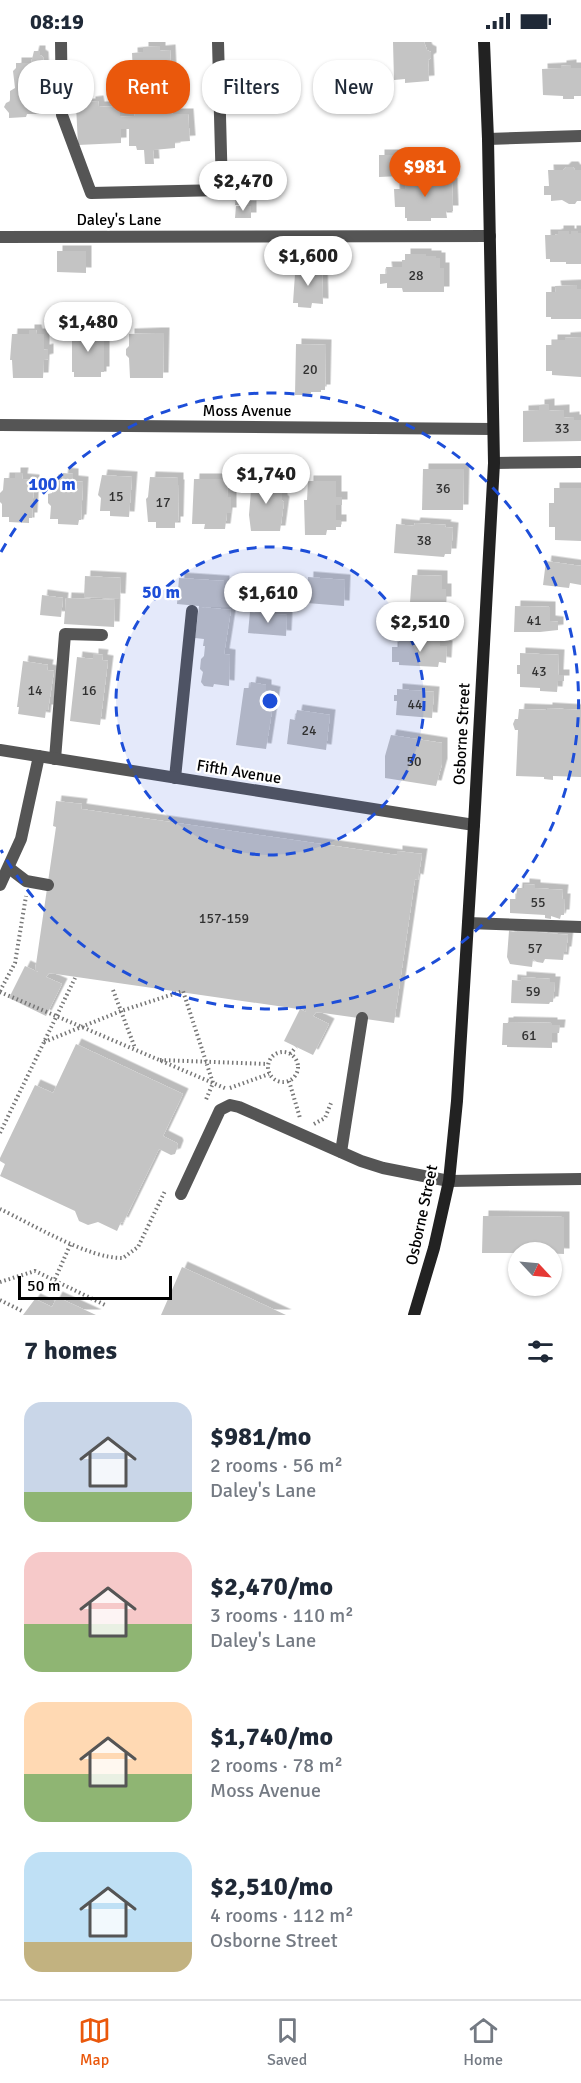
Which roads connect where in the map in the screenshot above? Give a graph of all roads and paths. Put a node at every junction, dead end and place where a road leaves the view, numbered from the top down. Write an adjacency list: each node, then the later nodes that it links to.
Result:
1 (62, 42): 2 (street)
2 (218, 42)
3 (484, 42): 5 (main road, Osborne Street)
4 (581, 136): 5 (street)
5 (488, 139): 6 (main road, Osborne Street)
6 (489, 236): 7 (street, Daley's Lane); 9 (main road, Osborne Street)
7 (0, 237)
8 (0, 425): 9 (street, Moss Avenue)
9 (493, 429): 11 (main road, Osborne Street)
10 (581, 462): 11 (street)
11 (494, 464): 18 (main road, Osborne Street)
12 (192, 611): 17 (street)
13 (102, 636): 16 (street)
14 (0, 750): 15 (street, Fifth Avenue)
15 (39, 756): 16 (street, Fifth Avenue); 19 (street)
16 (55, 759): 17 (street, Fifth Avenue)
17 (175, 778): 18 (street, Fifth Avenue)
18 (474, 825): 23 (main road, Osborne Street)
19 (9, 868): 20 (street); 21 (street)
20 (26, 881): 22 (street); 27 (path)
21 (0, 885)
22 (48, 885)
23 (468, 922): 24 (street); 49 (main road, Osborne Street)
24 (581, 927)
25 (75, 978): 29 (path)
26 (113, 990): 28 (path)
27 (0, 992): 29 (path)
28 (121, 1011): 31 (path); 34 (path); 37 (path)
29 (57, 1016): 31 (path); 32 (path)
30 (362, 1018): 47 (street)
31 (81, 1027): 32 (path); 34 (path)
32 (44, 1042): 46 (path)
33 (297, 1047): 35 (path)
34 (135, 1050): 36 (path)
35 (290, 1054): 38 (path); 40 (path)
36 (157, 1059): 37 (path); 41 (path)
37 (205, 1061): 38 (path)
38 (267, 1064): 39 (path)
39 (269, 1074): 40 (path); 41 (path)
40 (289, 1081): 44 (path)
41 (227, 1089): 42 (path)
42 (238, 1094)
43 (332, 1094): 45 (path)
44 (290, 1116)
45 (308, 1124)
46 (0, 1133)
47 (341, 1152): 49 (street); 50 (street)
48 (581, 1179): 49 (street)
49 (449, 1182): 59 (main road, Osborne Street)
50 (181, 1194)
51 (0, 1209): 53 (path)
52 (144, 1237): 53 (path)
53 (71, 1243): 54 (path)
54 (55, 1279): 55 (path); 57 (path)
55 (0, 1282)
56 (0, 1300): 58 (path)
57 (105, 1305)
58 (24, 1311)
59 (414, 1315)

